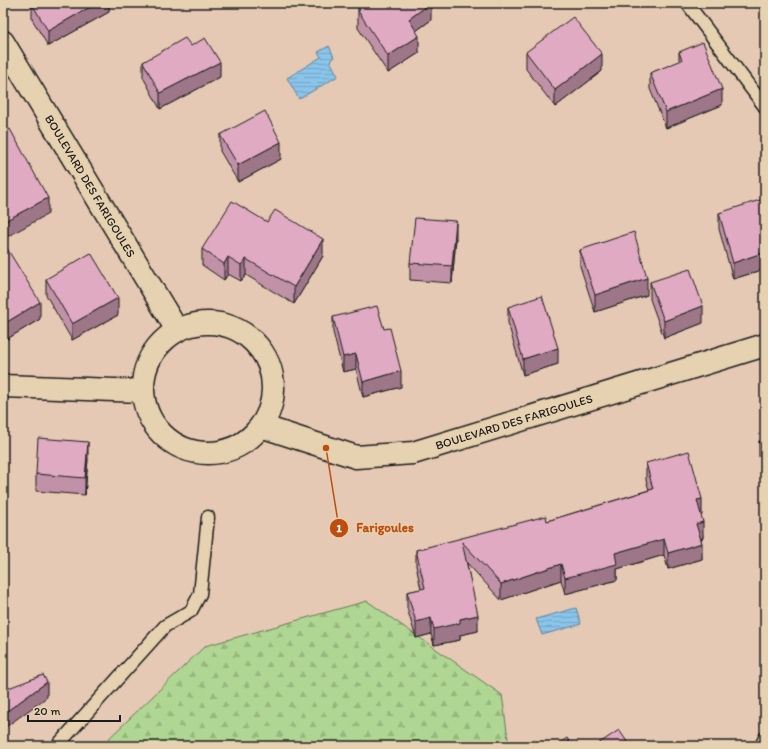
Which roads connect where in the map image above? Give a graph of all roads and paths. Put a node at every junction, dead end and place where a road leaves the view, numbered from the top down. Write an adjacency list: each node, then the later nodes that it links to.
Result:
1 (688, 3): 3 (lane)
2 (3, 42): 4 (street, BOULEVARD DES FARIGOULES)
3 (765, 107)
4 (177, 330): 7 (street); 8 (street)
5 (765, 345): 8 (street, BOULEVARD DES FARIGOULES)
6 (3, 386): 7 (street)
7 (142, 391): 8 (street)
8 (261, 426)
9 (208, 517): 11 (lane)
10 (765, 738): 12 (lane)
11 (57, 746)
12 (761, 746)

